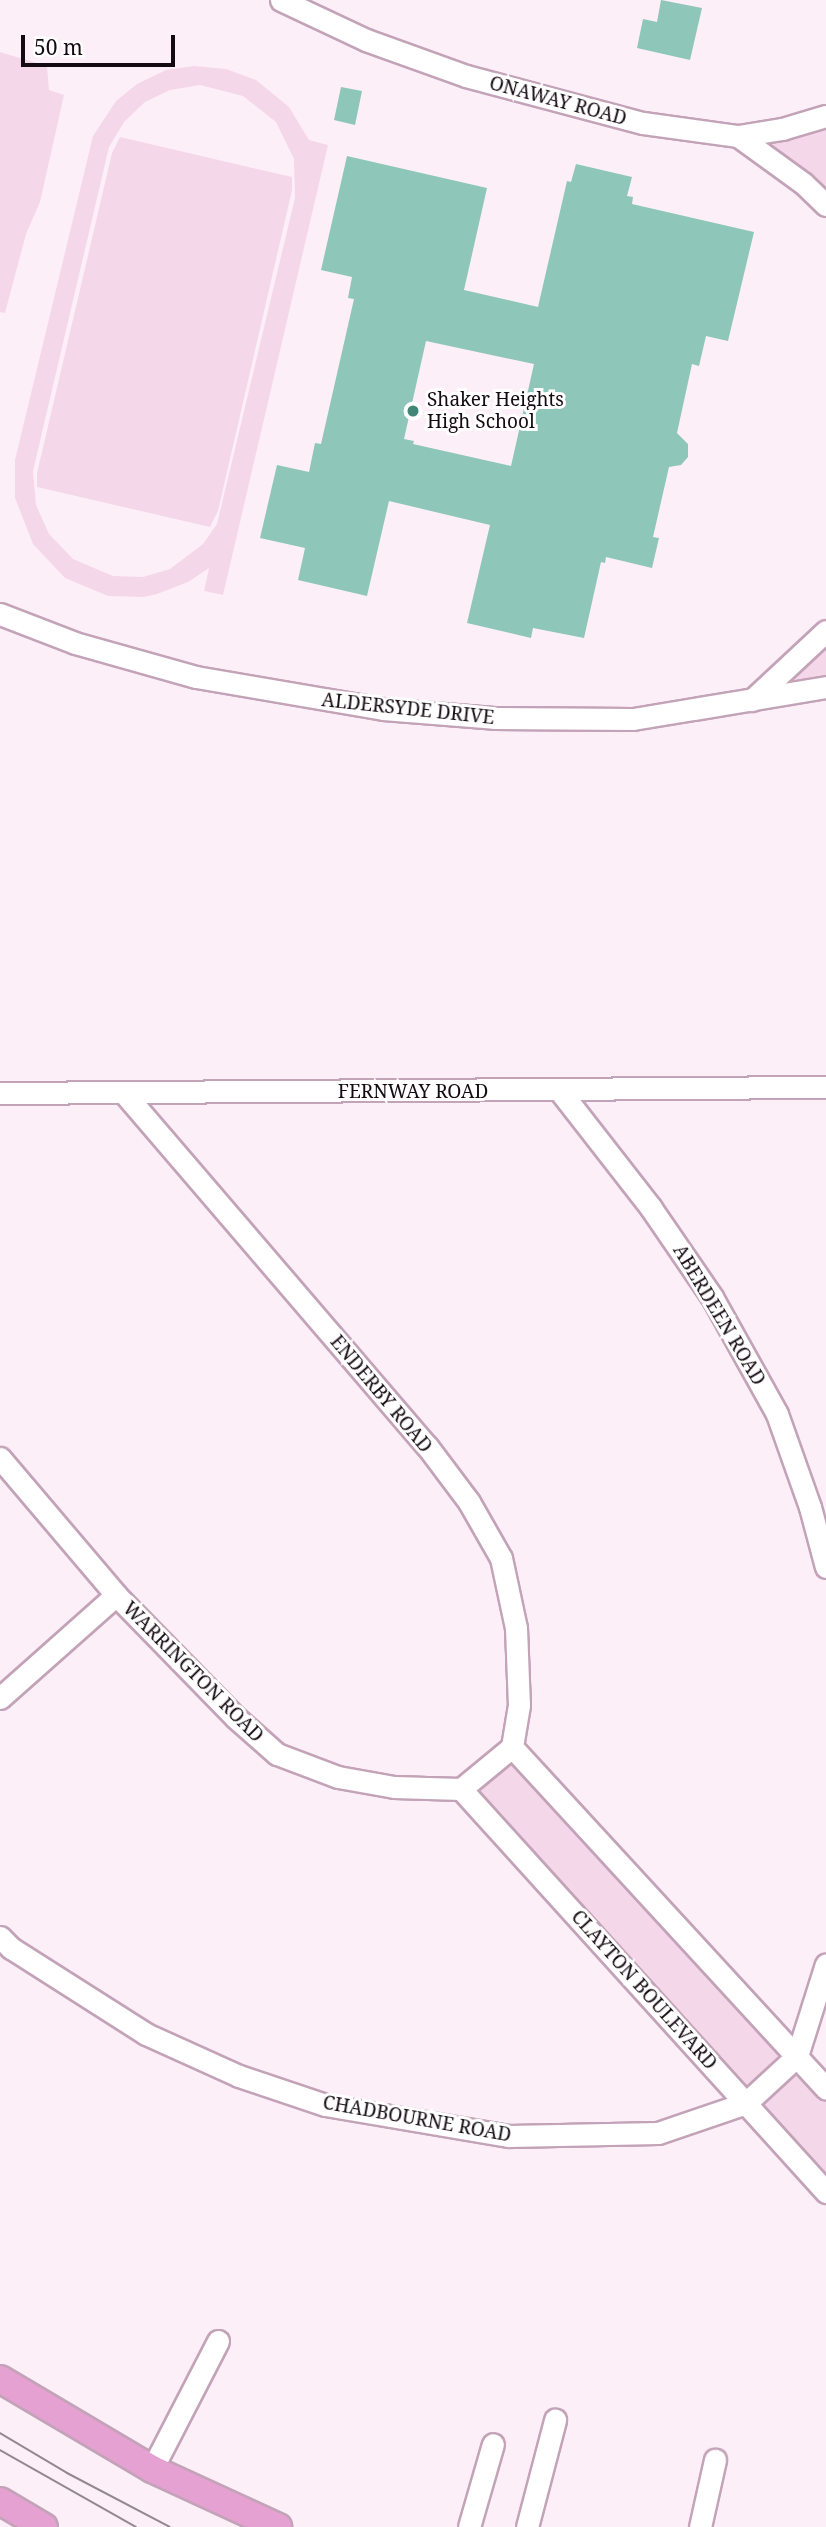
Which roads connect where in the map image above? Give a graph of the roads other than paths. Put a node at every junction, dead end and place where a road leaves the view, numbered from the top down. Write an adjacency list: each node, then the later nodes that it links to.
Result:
1 (281, 0): 3 (street, ONAWAY ROAD)
2 (826, 116): 3 (street)
3 (738, 136): 4 (street, ONAWAY ROAD)
4 (826, 205)
5 (0, 614): 8 (street, ALDERSYDE DRIVE)
6 (826, 631): 8 (street)
7 (826, 687): 8 (street, ALDERSYDE DRIVE)
8 (752, 700)
9 (826, 1087): 10 (street, FERNWAY ROAD)
10 (560, 1091): 12 (street, FERNWAY ROAD); 14 (street, ABERDEEN ROAD)
11 (0, 1093): 12 (street, FERNWAY ROAD)
12 (124, 1093): 17 (street, ENDERBY ROAD)
13 (0, 1458): 15 (street, WARRINGTON ROAD)
14 (826, 1567)
15 (116, 1595): 16 (street); 18 (street, WARRINGTON ROAD)
16 (0, 1698)
17 (512, 1747): 18 (street); 21 (street)
18 (461, 1789): 23 (street, CLAYTON BOULEVARD)
19 (0, 1937): 23 (street, CHADBOURNE ROAD)
20 (826, 1964): 21 (street)
21 (797, 2056): 22 (street); 23 (street)
22 (826, 2089)
23 (746, 2103): 24 (street, CLAYTON BOULEVARD)
24 (826, 2192)
25 (218, 2341): 30 (street)
26 (0, 2379): 30 (main road)
27 (555, 2420): 35 (street)
28 (493, 2444): 34 (street)
29 (715, 2460): 36 (street)
30 (152, 2469): 33 (main road)
31 (0, 2501): 32 (main road)
32 (44, 2527)
33 (278, 2527)
34 (469, 2527)
35 (527, 2527)
36 (700, 2527)

